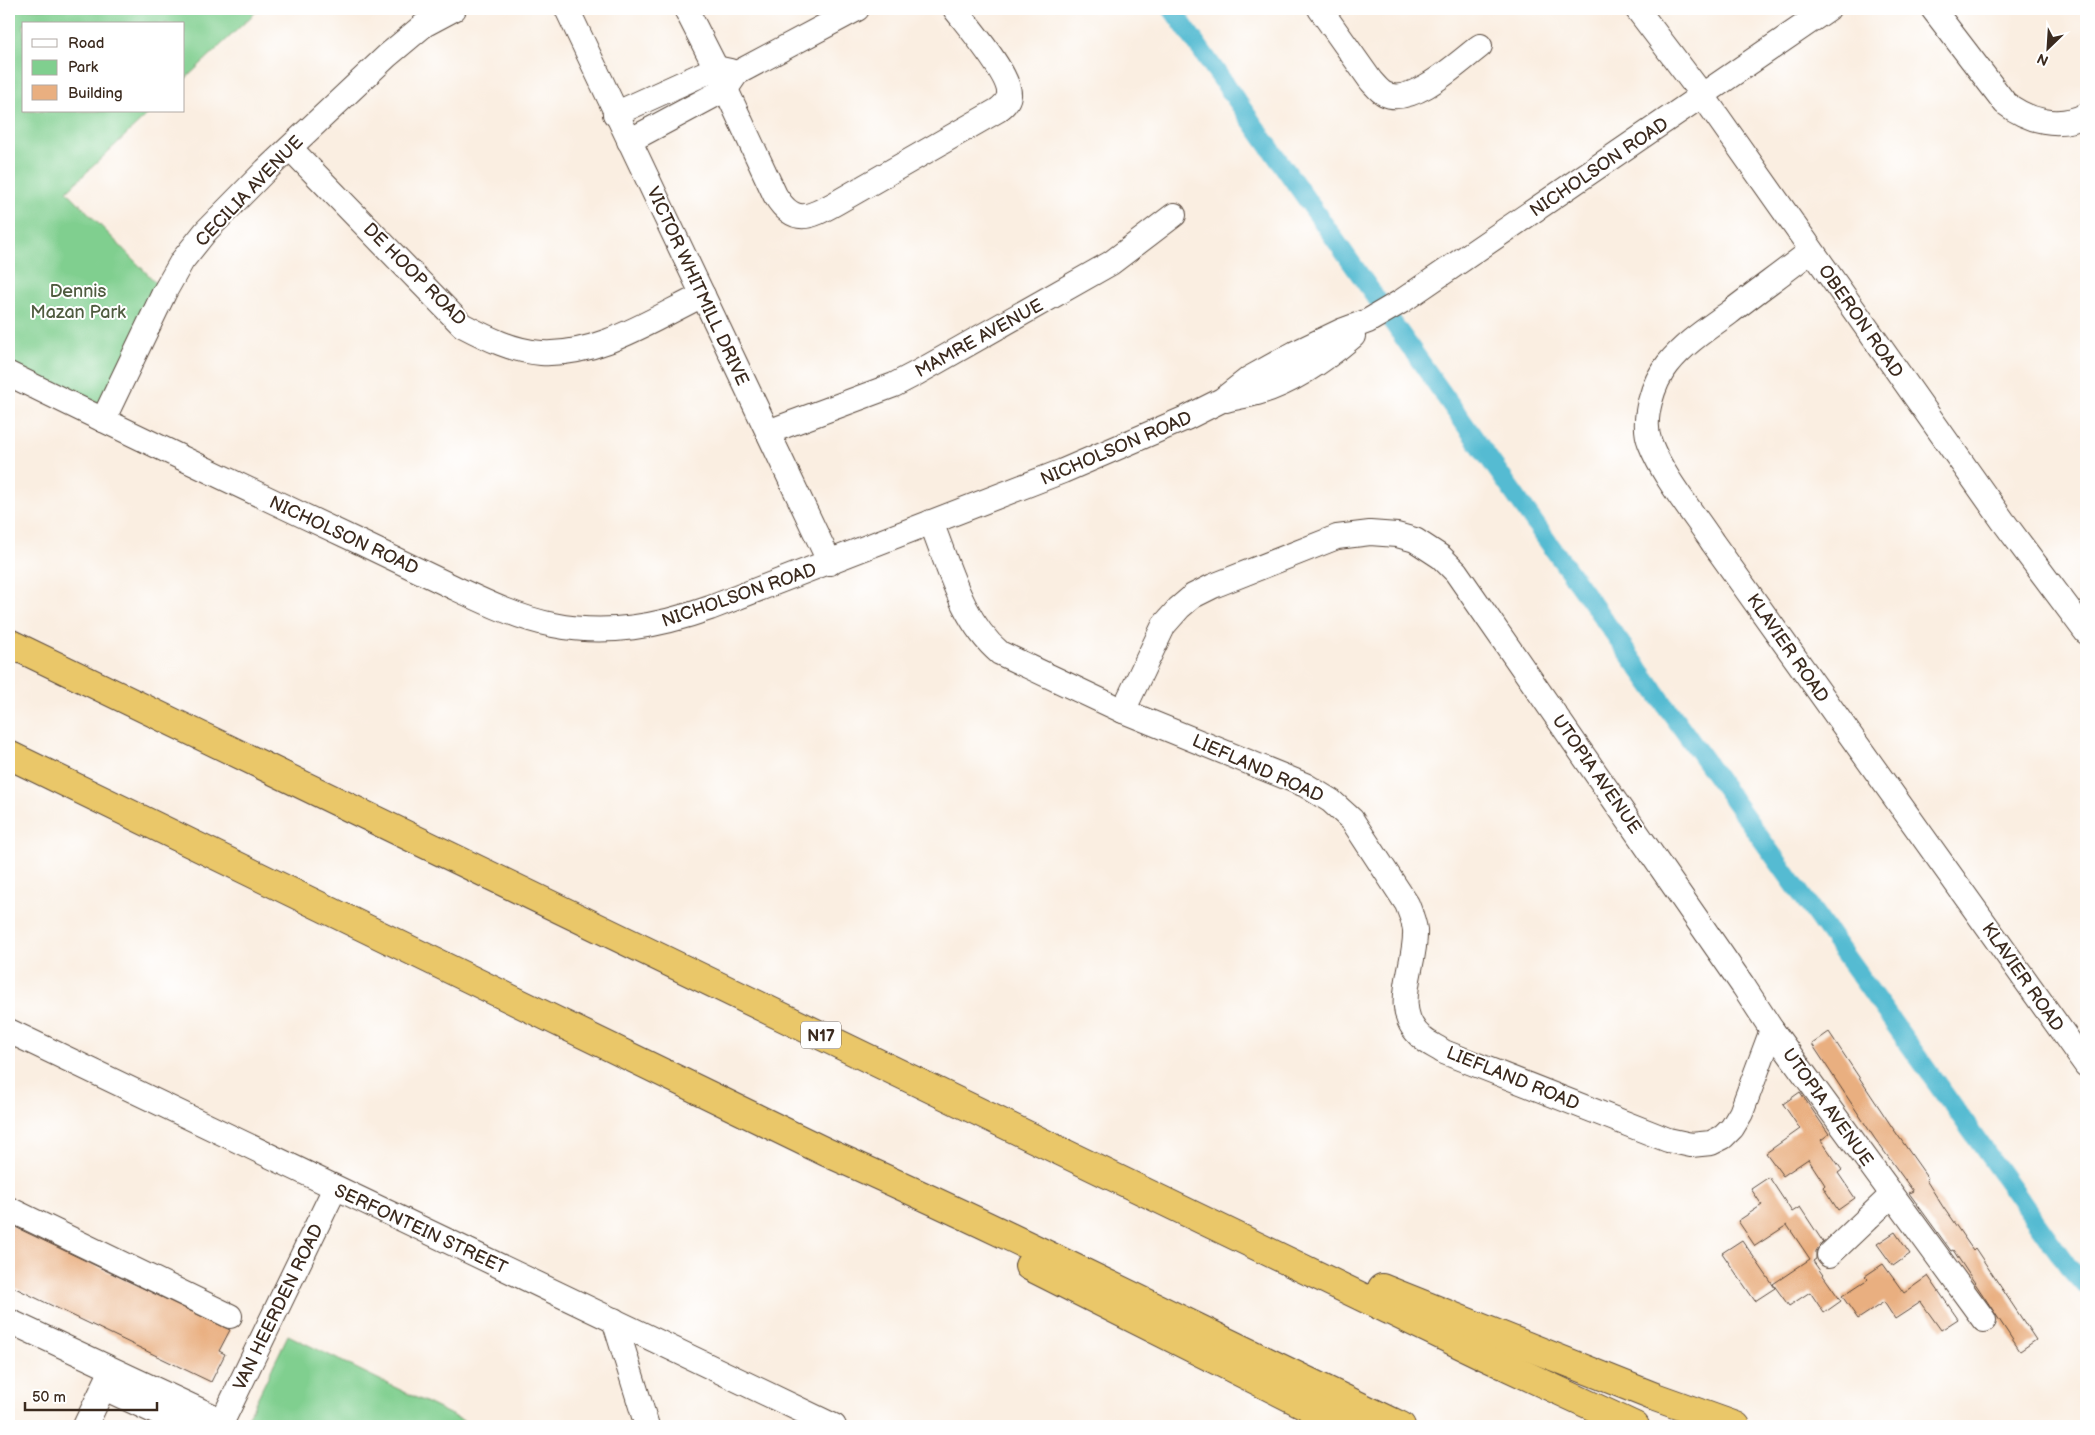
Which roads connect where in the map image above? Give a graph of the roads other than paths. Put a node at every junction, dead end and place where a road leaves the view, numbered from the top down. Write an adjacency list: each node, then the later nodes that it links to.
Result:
1 (454, 9): 16 (street, CECILIA AVENUE)
2 (567, 9): 13 (street, VICTOR WHITMILL DRIVE)
3 (686, 9): 11 (street)
4 (857, 9): 11 (street)
5 (955, 9): 11 (street)
6 (1320, 9): 10 (street)
7 (1637, 9): 12 (street, OBERON ROAD)
8 (1828, 9): 12 (street, NICHOLSON ROAD)
9 (1933, 9): 14 (street)
10 (1480, 46)
11 (726, 77): 13 (street); 15 (street)
12 (1703, 96): 18 (street, OBERON ROAD); 23 (street, NICHOLSON ROAD)
13 (615, 114): 15 (street, VICTOR WHITMILL DRIVE)
14 (2086, 115)
15 (629, 141): 19 (street, VICTOR WHITMILL DRIVE)
16 (290, 148): 19 (street, DE HOOP ROAD); 21 (street, CECILIA AVENUE)
17 (1174, 214): 22 (street, MAMRE AVENUE)
18 (1811, 251): 25 (street, OBERON ROAD); 31 (street, KLAVIER ROAD)
19 (703, 295): 22 (street, VICTOR WHITMILL DRIVE)
20 (9, 374): 21 (street, NICHOLSON ROAD)
21 (103, 420): 24 (street, NICHOLSON ROAD)
22 (768, 432): 24 (street, VICTOR WHITMILL DRIVE)
23 (931, 522): 24 (street, NICHOLSON ROAD); 27 (street, LIEFLAND ROAD)
24 (830, 563)
25 (2086, 632)
26 (9, 642): 35 (highway, N17)
27 (1123, 711): 29 (street, LIEFLAND ROAD); 29 (street, UTOPIA AVENUE)
28 (9, 755): 32 (highway)
29 (1772, 1030): 34 (street, UTOPIA AVENUE)
30 (9, 1032): 33 (street, SERFONTEIN STREET)
31 (2086, 1066)
32 (826, 1152): 48 (highway); 49 (highway)
33 (335, 1188): 39 (street, SERFONTEIN STREET); 43 (street, VAN HEERDEN ROAD)
34 (1892, 1195): 37 (street); 40 (street, UTOPIA AVENUE)
35 (1178, 1208): 50 (highway, N17); 51 (highway)
36 (9, 1209): 38 (street)
37 (1829, 1255)
38 (230, 1316)
39 (614, 1320): 46 (street); 47 (street, SERFONTEIN STREET)
40 (1984, 1320)
41 (9, 1321): 42 (street)
42 (108, 1379): 43 (street); 44 (street); 45 (street)
43 (221, 1424)
44 (85, 1426)
45 (185, 1426)
46 (647, 1426)
47 (834, 1426)
48 (1347, 1426)
49 (1400, 1426)
50 (1635, 1426)
51 (1736, 1426)

